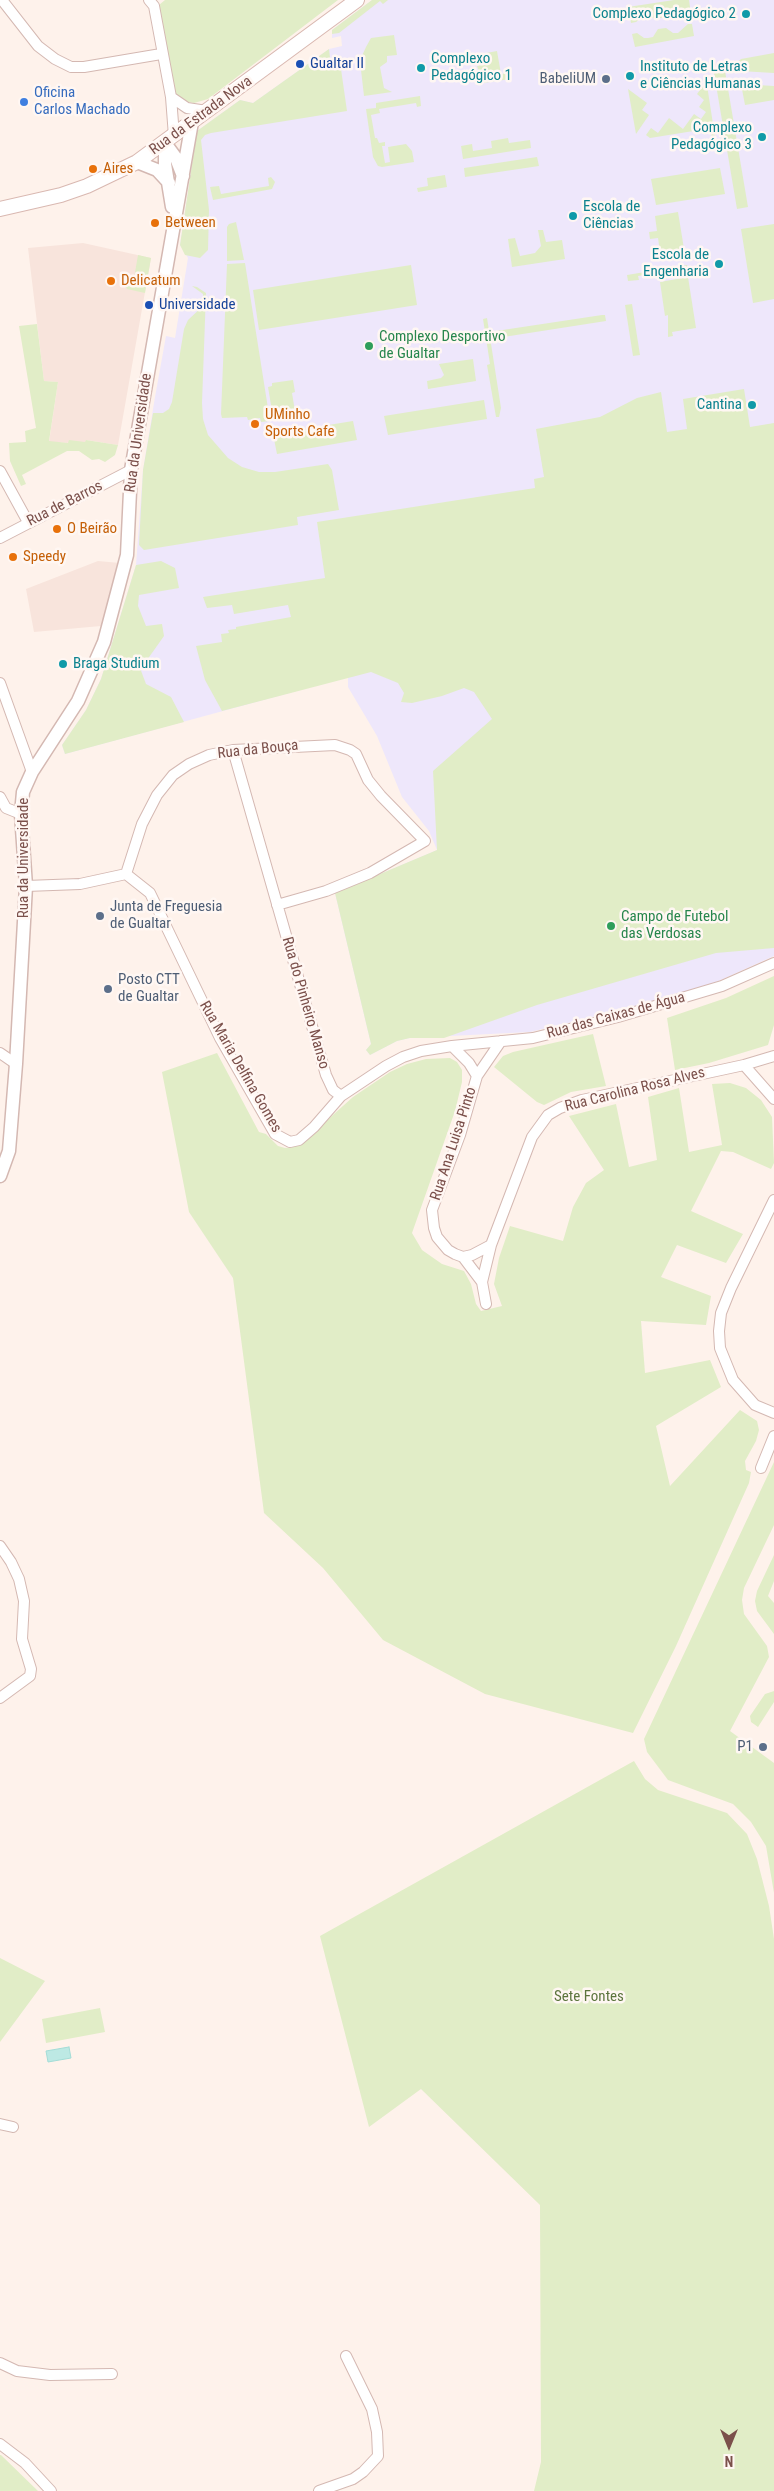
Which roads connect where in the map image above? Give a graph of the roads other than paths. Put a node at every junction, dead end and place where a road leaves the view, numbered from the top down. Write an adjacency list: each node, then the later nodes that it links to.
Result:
1 (2, 0): 4 (street)
2 (149, 0): 4 (street)
3 (357, 0): 6 (main road, Rua da Estrada Nova)
4 (161, 54): 5 (street)
5 (171, 97): 6 (street); 8 (street)
6 (208, 110): 7 (main road, Rua da Estrada Nova)
7 (192, 122): 8 (main road, Rua da Estrada Nova); 10 (street, Rua da Universidade)
8 (169, 139): 9 (main road, Rua da Estrada Nova); 10 (street); 11 (street, Rua da Universidade)
9 (137, 162): 11 (street); 12 (main road, Rua da Estrada Nova)
10 (183, 176): 13 (street, Rua da Universidade)
11 (169, 183): 13 (street, Rua da Universidade)
12 (0, 209)
13 (172, 229): 14 (street, Rua da Universidade)
14 (131, 470): 16 (street, Rua de Barros); 20 (street, Rua da Universidade)
15 (0, 471): 16 (street)
16 (28, 522): 17 (street, Rua de Barros)
17 (0, 538)
18 (0, 684): 20 (street)
19 (233, 750): 23 (street, Rua da Bouça); 25 (street, Rua do Pinheiro Manso); 25 (street, Rua da Bouça)
20 (32, 772): 22 (street, Rua da Universidade)
21 (0, 797): 22 (street)
22 (21, 814): 24 (street, Rua da Universidade)
23 (126, 874): 24 (street); 34 (street, Rua Maria Delfina Gomes)
24 (26, 886): 31 (street, Rua da Universidade)
25 (277, 905): 34 (street, Rua do Pinheiro Manso)
26 (774, 964): 27 (street, Rua das Caixas de Água)
27 (501, 1041): 28 (street, Rua das Caixas de Água); 33 (street, Rua Ana Luisa Pinto)
28 (452, 1046): 33 (street, Rua Ana Luisa Pinto); 34 (street, Rua Maria Delfina Gomes)
29 (0, 1053): 31 (street)
30 (774, 1056): 32 (street, Rua Carolina Rosa Alves)
31 (16, 1064): 36 (street, Rua da Universidade)
32 (744, 1065): 35 (street); 38 (street, Rua Carolina Rosa Alves)
33 (477, 1076): 39 (street, Rua Ana Luisa Pinto)
34 (341, 1096)
35 (774, 1099)
36 (0, 1176)
37 (774, 1200): 42 (street)
38 (492, 1245): 39 (street); 40 (street, Rua Carolina Rosa Alves)
39 (463, 1256): 40 (street)
40 (482, 1282): 41 (street)
41 (486, 1304)
42 (774, 1413)
43 (774, 1436): 44 (street)
44 (761, 1468)
45 (0, 1546): 46 (street)
46 (0, 1698)
47 (0, 2124): 48 (street)
48 (13, 2127)
49 (346, 2356): 54 (street)
50 (0, 2363): 51 (street)
51 (112, 2374)
52 (0, 2444): 53 (street)
53 (51, 2490)
54 (319, 2491)

